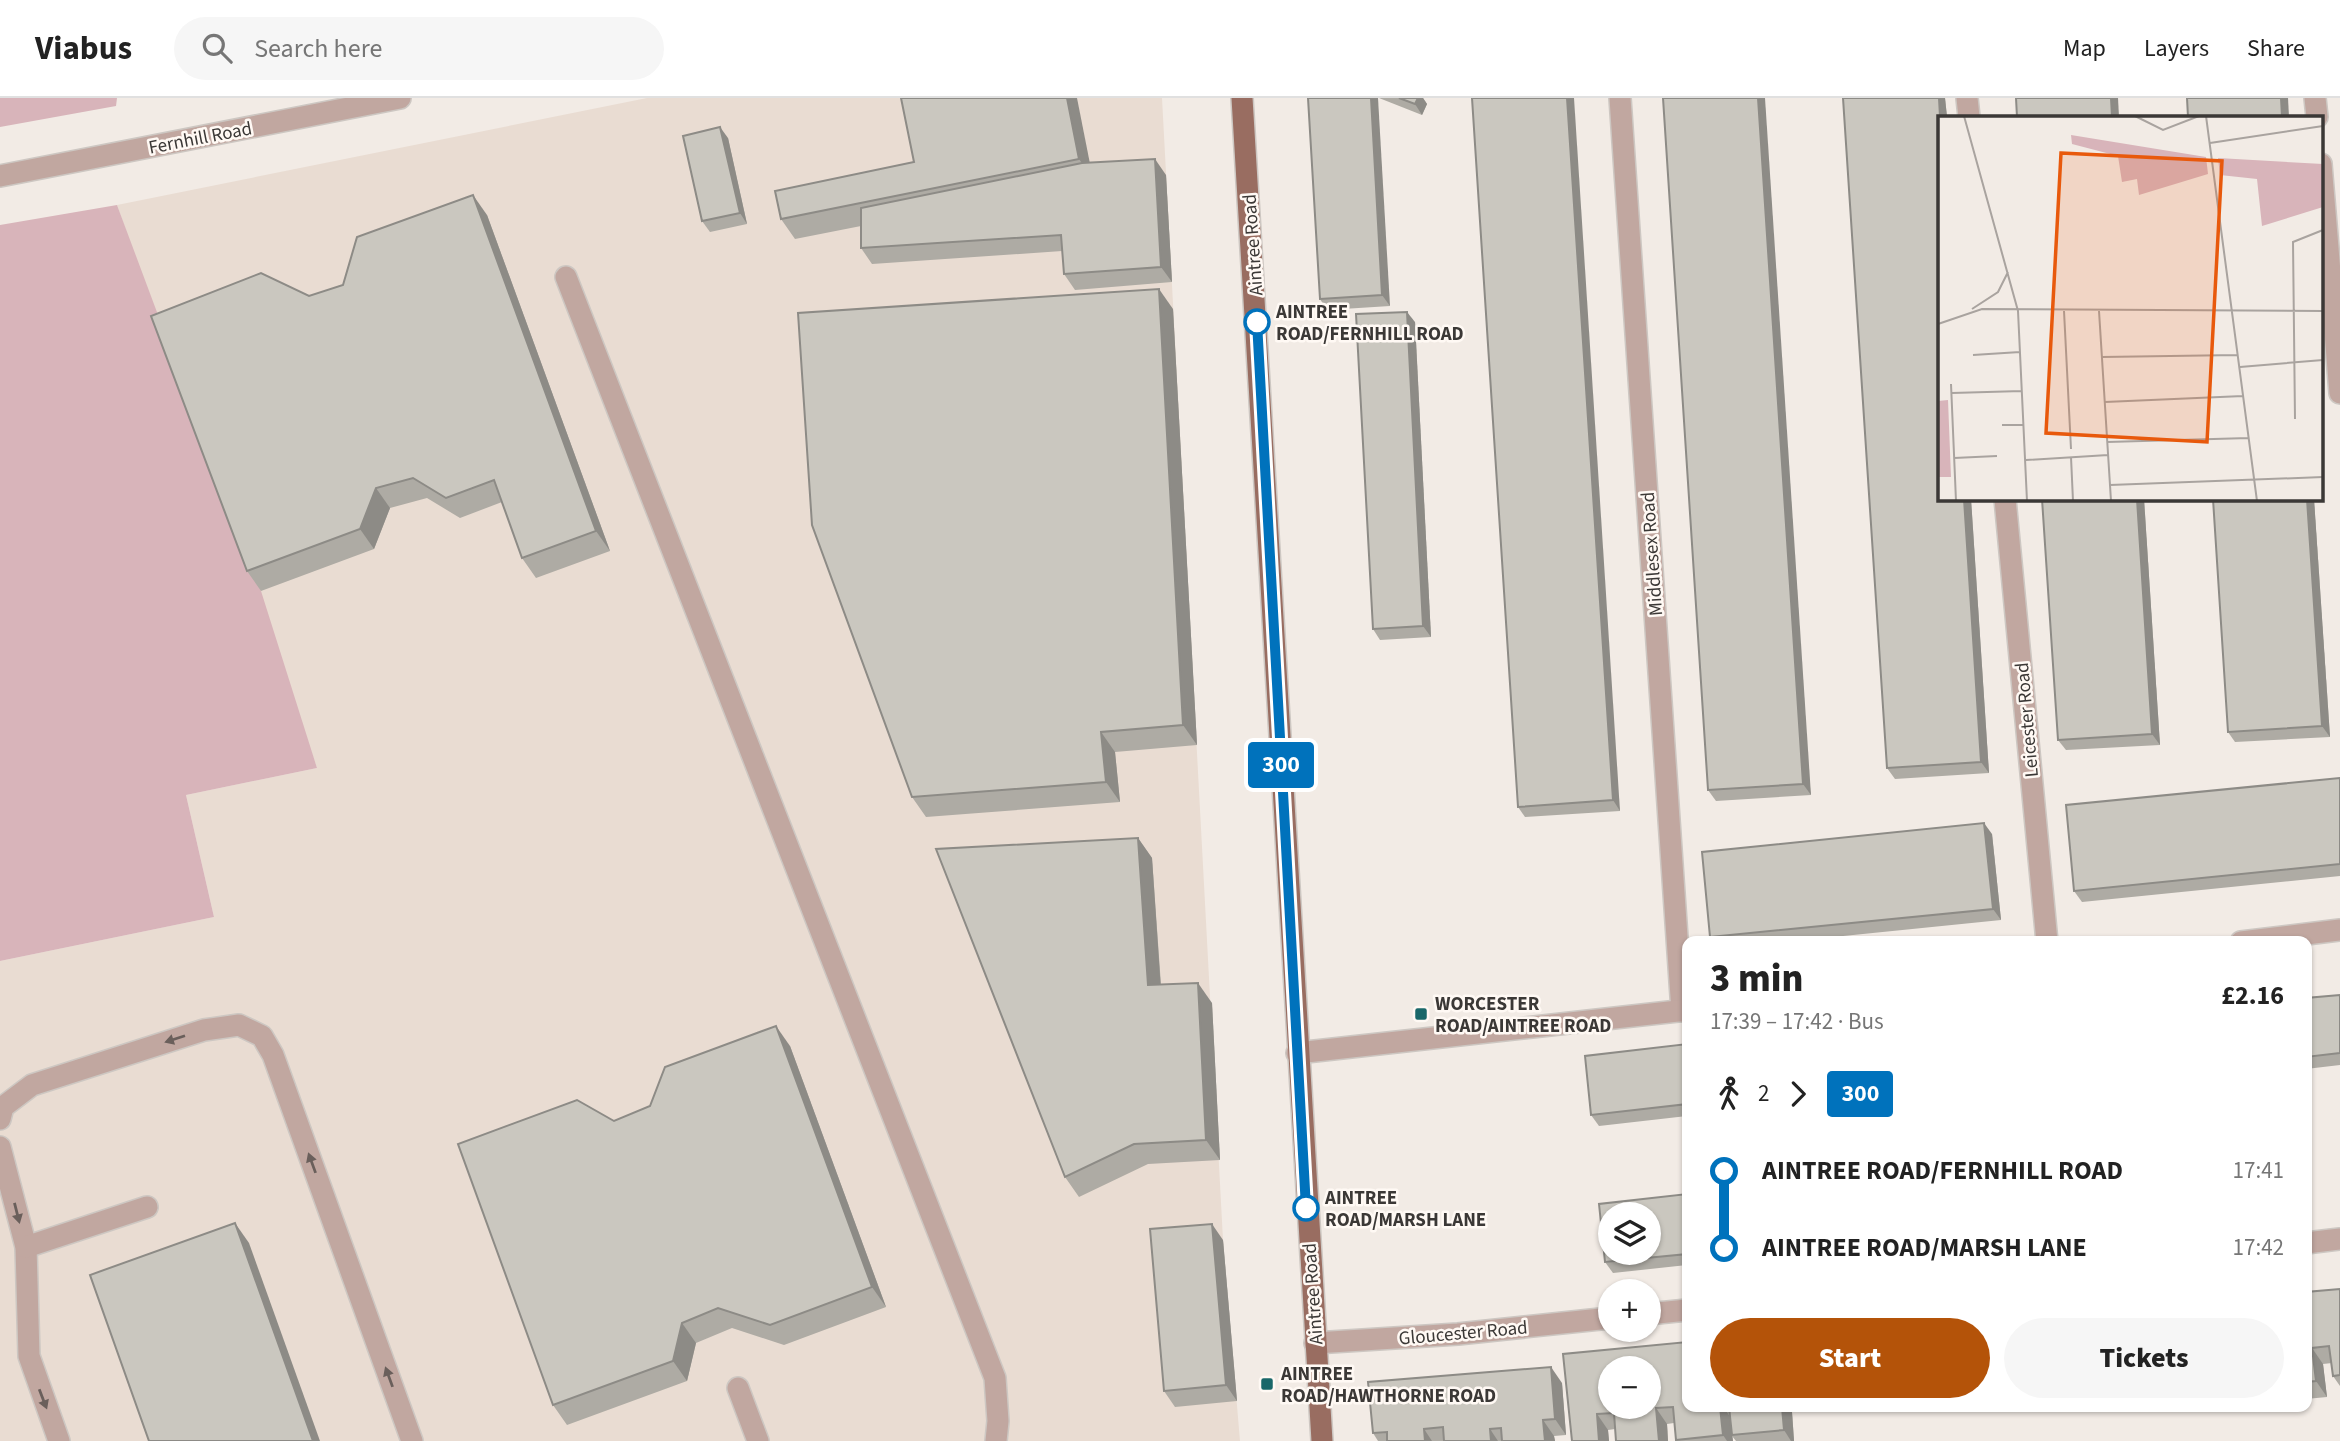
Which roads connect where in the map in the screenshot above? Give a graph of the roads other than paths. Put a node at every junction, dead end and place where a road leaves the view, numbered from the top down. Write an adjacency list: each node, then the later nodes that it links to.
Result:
1 (400, 98): 8 (street, Fernhill Road)
2 (1242, 98): 18 (main road, Aintree Road)
3 (1620, 98): 16 (street, Middlesex Road)
4 (1967, 98): 6 (street)
5 (2315, 98): 7 (street)
6 (1969, 116)
7 (2317, 116)
8 (0, 176)
9 (2322, 176): 11 (street)
10 (566, 277): 33 (street)
11 (2340, 393)
12 (2005, 500): 14 (street, Leicester Road)
13 (2340, 930): 15 (street)
14 (2046, 936)
15 (2290, 936)
16 (1682, 969)
17 (1682, 1011): 18 (street)
18 (1297, 1053): 28 (main road, Aintree Road)
19 (0, 1119): 31 (street, one-way to 19)
20 (0, 1147): 24 (street, one-way to 24)
21 (147, 1207): 24 (street)
22 (2340, 1239): 23 (street)
23 (2312, 1242)
24 (26, 1247): 30 (street, one-way to 30)
25 (1682, 1311): 26 (street)
26 (1661, 1313)
27 (1598, 1319): 28 (street, Gloucester Road)
28 (1315, 1343): 34 (main road, Aintree Road)
29 (738, 1388): 32 (street)
30 (59, 1441)
31 (412, 1441)
32 (758, 1441)
33 (996, 1441)
34 (1321, 1441)

